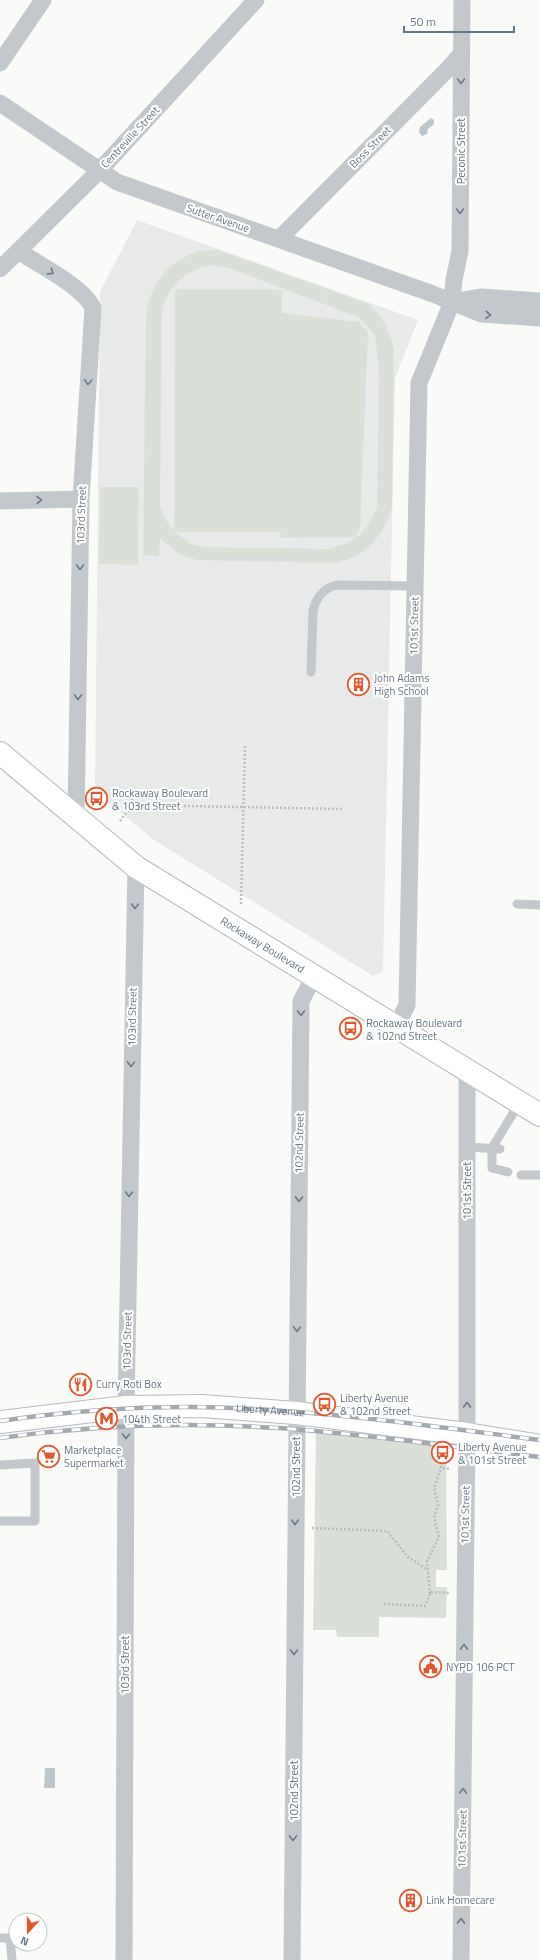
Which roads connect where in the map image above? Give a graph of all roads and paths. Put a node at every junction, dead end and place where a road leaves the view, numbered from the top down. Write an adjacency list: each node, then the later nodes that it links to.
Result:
1 (43, 0): 5 (street)
2 (256, 0): 7 (street, Centreville Street)
3 (462, 0): 4 (street, Peconic Street)
4 (461, 54): 8 (street, Boss Street); 12 (street, Peconic Street, one-way to 12)
5 (0, 63)
6 (0, 103): 7 (street, Sutter Avenue)
7 (100, 170): 8 (street, Sutter Avenue); 9 (street, Centreville Street)
8 (279, 239): 12 (street, Sutter Avenue)
9 (18, 251): 10 (street, Centreville Street); 14 (street, 103rd Street, one-way to 14)
10 (0, 268)
11 (540, 301): 12 (street, Sutter Avenue)
12 (452, 302): 13 (street, Sutter Avenue, one-way to 13); 16 (street, 101st Street)
13 (540, 318)
14 (81, 499): 15 (street, one-way to 14); 24 (street, 103rd Street, one-way to 24)
15 (0, 501)
16 (415, 586): 17 (lane); 31 (street, 101st Street)
17 (311, 672)
18 (245, 744): 22 (path)
19 (0, 753): 24 (main road, Rockaway Boulevard)
20 (132, 788): 21 (path)
21 (132, 805): 22 (path); 25 (path)
22 (244, 808): 23 (path); 27 (path)
23 (343, 809)
24 (76, 818): 26 (main road, Rockaway Boulevard)
25 (120, 821)
26 (136, 867): 30 (main road, Rockaway Boulevard); 40 (street, 103rd Street, one-way to 40)
27 (241, 904)
28 (518, 904): 29 (lane)
29 (540, 905)
30 (314, 977): 31 (main road, Rockaway Boulevard); 41 (street, 102nd Street, one-way to 41)
31 (396, 1026): 32 (main road, Rockaway Boulevard)
32 (467, 1071): 33 (main road, Rockaway Boulevard); 35 (street, 101st Street)
33 (520, 1102): 34 (main road, Rockaway Boulevard); 36 (lane)
34 (540, 1115)
35 (467, 1147): 36 (lane); 43 (street, 101st Street, one-way to 35)
36 (496, 1149): 37 (lane)
37 (508, 1172)
38 (538, 1173): 39 (lane)
39 (521, 1175)
40 (126, 1408): 41 (main road, Liberty Avenue); 42 (main road, Liberty Avenue); 57 (street, 103rd Street, one-way to 57)
41 (296, 1413): 43 (main road, Liberty Avenue); 58 (street, 102nd Street, one-way to 58)
42 (0, 1422)
43 (467, 1434): 44 (main road, Liberty Avenue); 59 (street, 101st Street, one-way to 43)
44 (540, 1446)
45 (442, 1458): 47 (path)
46 (0, 1466): 49 (lane)
47 (441, 1468): 48 (path); 51 (path)
48 (452, 1469)
49 (0, 1521)
50 (312, 1528): 51 (path)
51 (428, 1570): 53 (path)
52 (451, 1592): 53 (path)
53 (430, 1594): 54 (path)
54 (384, 1604)
55 (0, 1938): 56 (lane)
56 (12, 1960)
57 (124, 1960)
58 (292, 1960)
59 (461, 1960)

